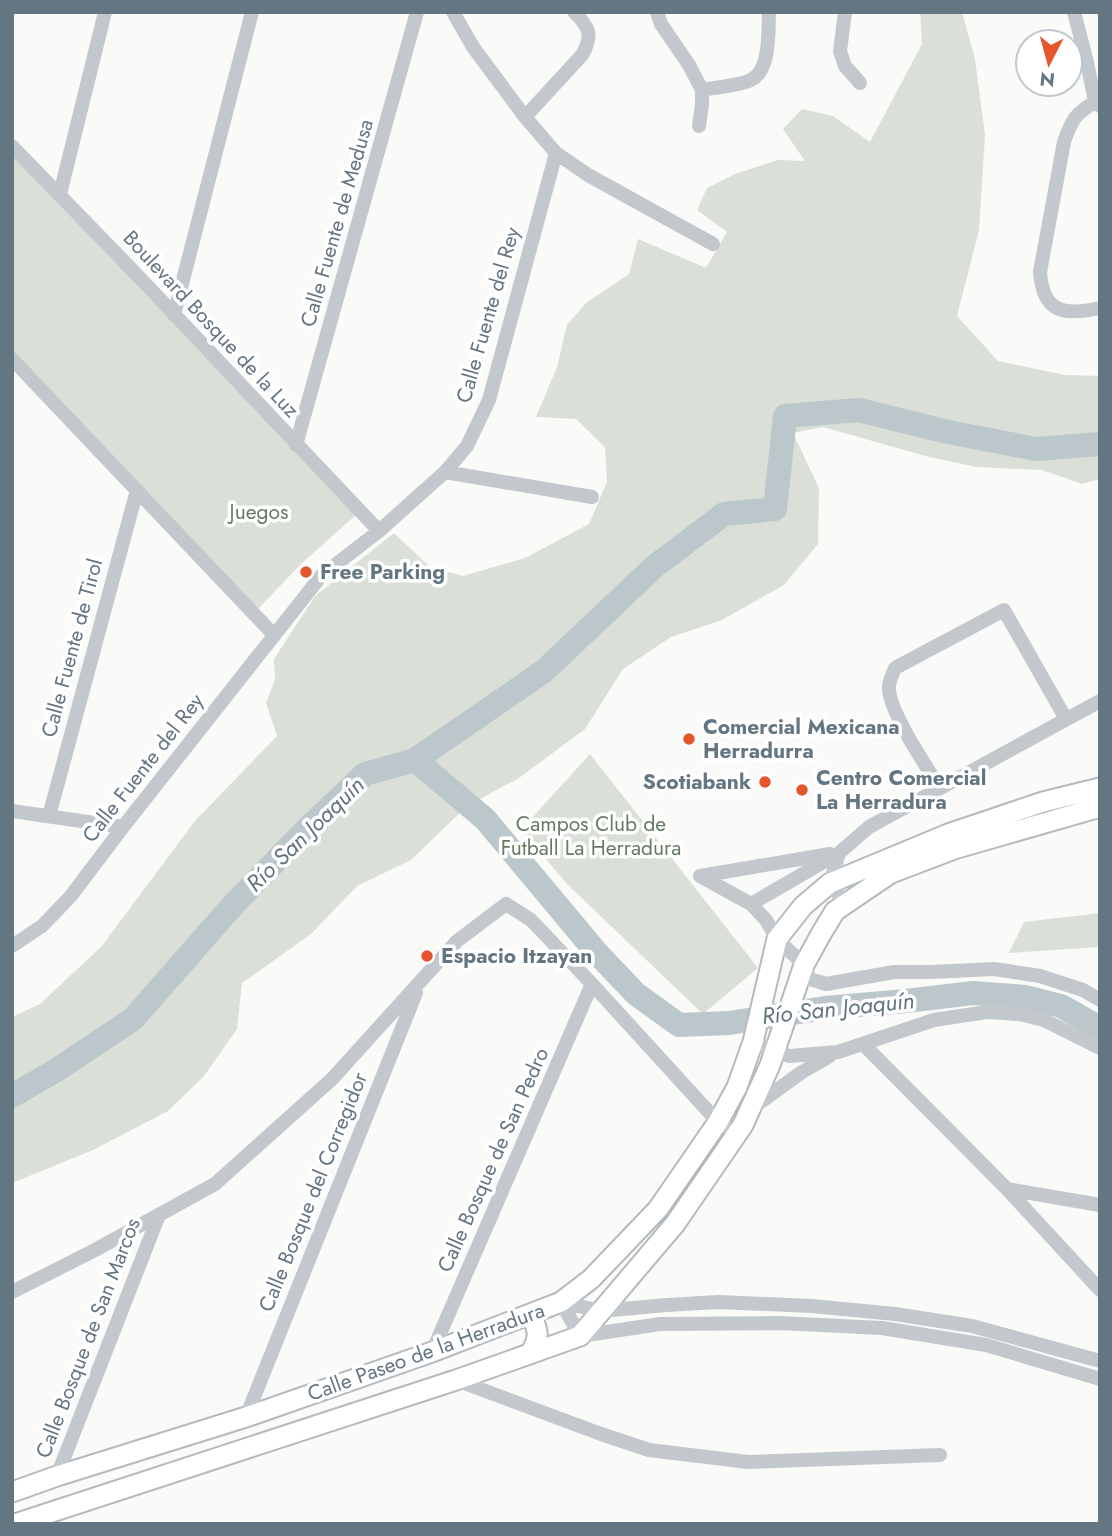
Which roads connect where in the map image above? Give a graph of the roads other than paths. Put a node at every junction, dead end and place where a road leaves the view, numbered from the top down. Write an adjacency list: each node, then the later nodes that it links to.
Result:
1 (104, 12): 17 (street)
2 (252, 12): 20 (street)
3 (417, 12): 22 (street, Calle Fuente de Medusa)
4 (453, 12): 13 (street)
5 (574, 12): 13 (street)
6 (657, 12): 11 (street)
7 (769, 12): 11 (street)
8 (845, 12): 10 (street)
9 (1074, 12): 12 (street)
10 (860, 82)
11 (702, 90): 14 (street)
12 (1097, 104): 19 (street)
13 (525, 117): 16 (street)
14 (699, 126)
15 (12, 146): 17 (street, Boulevard Bosque de la Luz)
16 (556, 153): 18 (street); 23 (street, Calle Fuente del Rey)
17 (60, 194): 20 (street, Boulevard Bosque de la Luz)
18 (713, 243)
19 (1100, 308)
20 (174, 315): 22 (street, Boulevard Bosque de la Luz)
21 (13, 363): 24 (street)
22 (296, 445): 26 (street, Boulevard Bosque de la Luz)
23 (445, 472): 25 (street); 26 (street, Calle Fuente del Rey)
24 (136, 490): 27 (street); 34 (street, Calle Fuente de Tirol)
25 (592, 497)
26 (379, 531): 27 (street, Calle Fuente del Rey)
27 (274, 635): 35 (street, Calle Fuente del Rey)
28 (1100, 701): 29 (street)
29 (1066, 719): 30 (street); 30 (street)
30 (940, 788): 36 (street)
31 (1100, 788): 37 (main road, Calle Paseo de la Herradura)
32 (1100, 807): 39 (main road)
33 (12, 811): 34 (street)
34 (48, 816): 35 (street)
35 (123, 827): 41 (street, Calle Fuente del Rey)
36 (839, 853): 37 (street); 38 (street); 38 (street)
37 (830, 883): 39 (street); 40 (main road, Calle Paseo de la Herradura)
38 (751, 904): 40 (street)
39 (846, 904): 42 (main road)
40 (778, 939): 42 (street); 46 (main road, Calle Paseo de la Herradura)
41 (12, 946)
42 (804, 966): 45 (street); 49 (main road)
43 (420, 983): 44 (street); 56 (street); 70 (street, Calle Bosque del Corregidor)
44 (592, 984): 52 (street); 64 (street, Calle Bosque de San Pedro)
45 (1100, 1000)
46 (753, 1042): 49 (street); 52 (main road, Calle Paseo de la Herradura)
47 (863, 1045): 48 (street); 50 (street); 54 (street)
48 (1100, 1048)
49 (775, 1050): 50 (street); 51 (main road)
50 (838, 1052): 51 (street)
51 (750, 1109): 53 (main road)
52 (718, 1122): 53 (street); 59 (main road, Calle Paseo de la Herradura)
53 (737, 1134): 60 (main road)
54 (1007, 1189): 55 (street); 57 (street)
55 (1100, 1205)
56 (159, 1215): 58 (street); 72 (street, Calle Bosque de San Marcos)
57 (1100, 1290)
58 (12, 1292)
59 (561, 1302): 60 (street); 61 (main road, Calle Paseo de la Herradura); 62 (street)
60 (601, 1311): 62 (main road); 63 (street)
61 (531, 1315): 64 (main road, Calle Paseo de la Herradura); 65 (main road)
62 (580, 1336): 65 (main road, Calle Paseo de la Herradura); 67 (street)
63 (1049, 1347): 66 (street); 67 (street)
64 (432, 1352): 70 (main road, Calle Paseo de la Herradura)
65 (530, 1354): 69 (main road, Calle Paseo de la Herradura)
66 (1100, 1361)
67 (1046, 1364): 68 (street)
68 (1100, 1379)
69 (456, 1380): 71 (street); 74 (main road, Calle Paseo de la Herradura)
70 (246, 1417): 72 (main road, Calle Paseo de la Herradura)
71 (940, 1455)
72 (57, 1476): 73 (main road, Calle Paseo de la Herradura)
73 (12, 1492)
74 (15, 1524)

